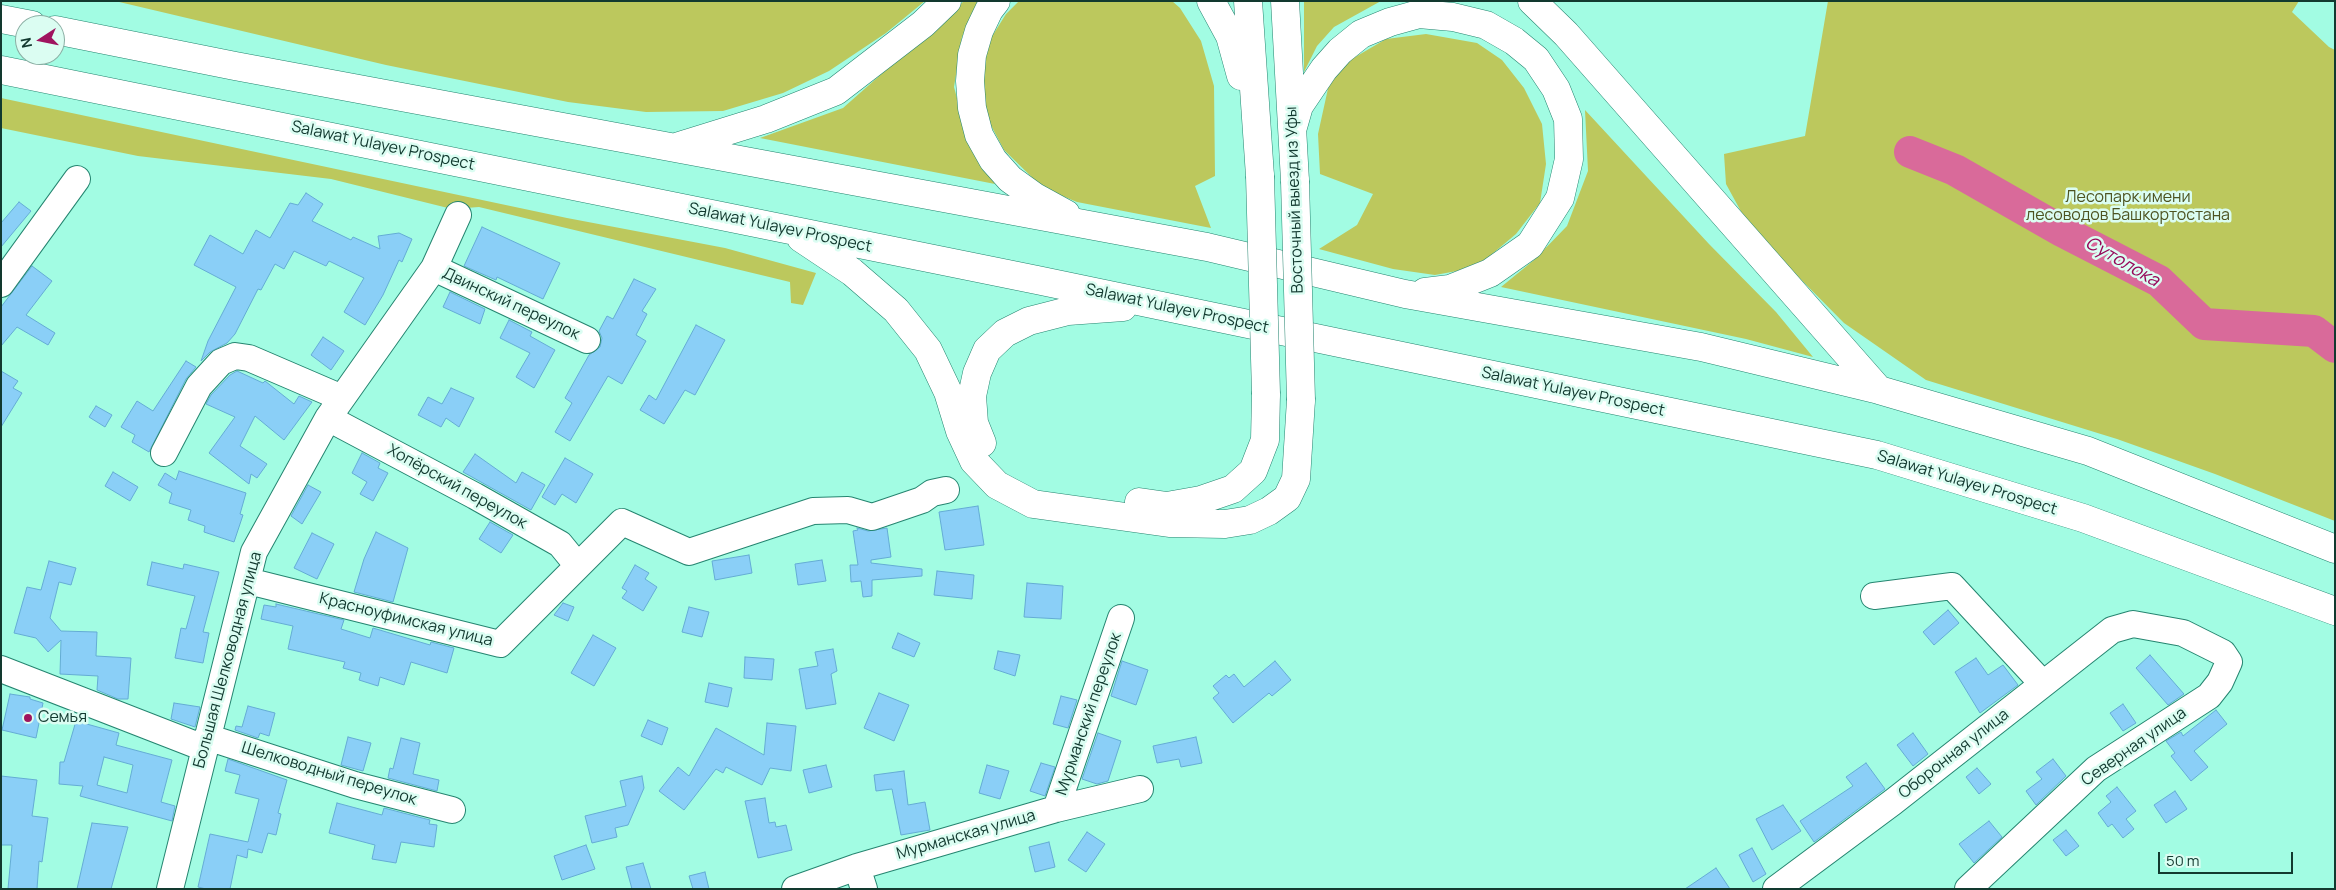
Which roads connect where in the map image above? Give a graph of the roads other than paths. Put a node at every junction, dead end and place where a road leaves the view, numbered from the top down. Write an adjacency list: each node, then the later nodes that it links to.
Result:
1 (947, 1): 13 (main road)
2 (996, 1): 16 (main road)
3 (1211, 1): 12 (main road)
4 (1248, 1): 12 (main road)
5 (1284, 1): 11 (main road, Восточный выезд из Уфы)
6 (1532, 1): 23 (main road)
7 (1, 19): 8 (main road)
8 (15, 22)
9 (65, 32): 13 (main road)
10 (1, 70): 17 (main road, Salawat Yulayev Prospect)
11 (1293, 127): 17 (main road, Восточный выезд из Уфы, bridge); 20 (main road)
12 (1257, 136): 21 (main road, bridge)
13 (676, 147): 16 (main road)
14 (77, 180): 19 (street)
15 (458, 215): 18 (street, Большая Шелководная улица)
16 (1087, 226): 20 (main road)
17 (790, 230): 21 (main road, Salawat Yulayev Prospect)
18 (434, 268): 22 (street, Двинский переулок); 24 (street, Большая Шелководная улица)
19 (1, 284)
20 (1405, 294): 23 (main road)
21 (1153, 304): 31 (main road, Salawat Yulayev Prospect)
22 (587, 340)
23 (1879, 390): 27 (main road)
24 (335, 408): 25 (street, Хопёрский переулок); 28 (street, Хопёрский переулок); 29 (street, Большая Шелководная улица)
25 (164, 452)
26 (946, 490): 28 (street, Красноуфимская улица)
27 (2335, 549)
28 (578, 566): 29 (street, Красноуфимская улица)
29 (248, 581): 36 (street, Большая Шелководная улица)
30 (1874, 596): 35 (street)
31 (2335, 611)
32 (1121, 618): 38 (street, Мурманский переулок)
33 (2229, 662): 35 (street, Оборонная улица); 44 (street, Северная улица)
34 (1, 668): 36 (street, Шелководный переулок)
35 (2043, 684): 43 (street, Оборонная улица)
36 (205, 742): 39 (street, Шелководный переулок); 41 (street, Большая Шелководная улица)
37 (1140, 789): 38 (street, Мурманская улица)
38 (1056, 809): 40 (street, Мурманская улица)
39 (452, 810)
40 (860, 878): 42 (street, Мурманская улица)
41 (172, 888)
42 (796, 889)
43 (1776, 889)
44 (1968, 889)

